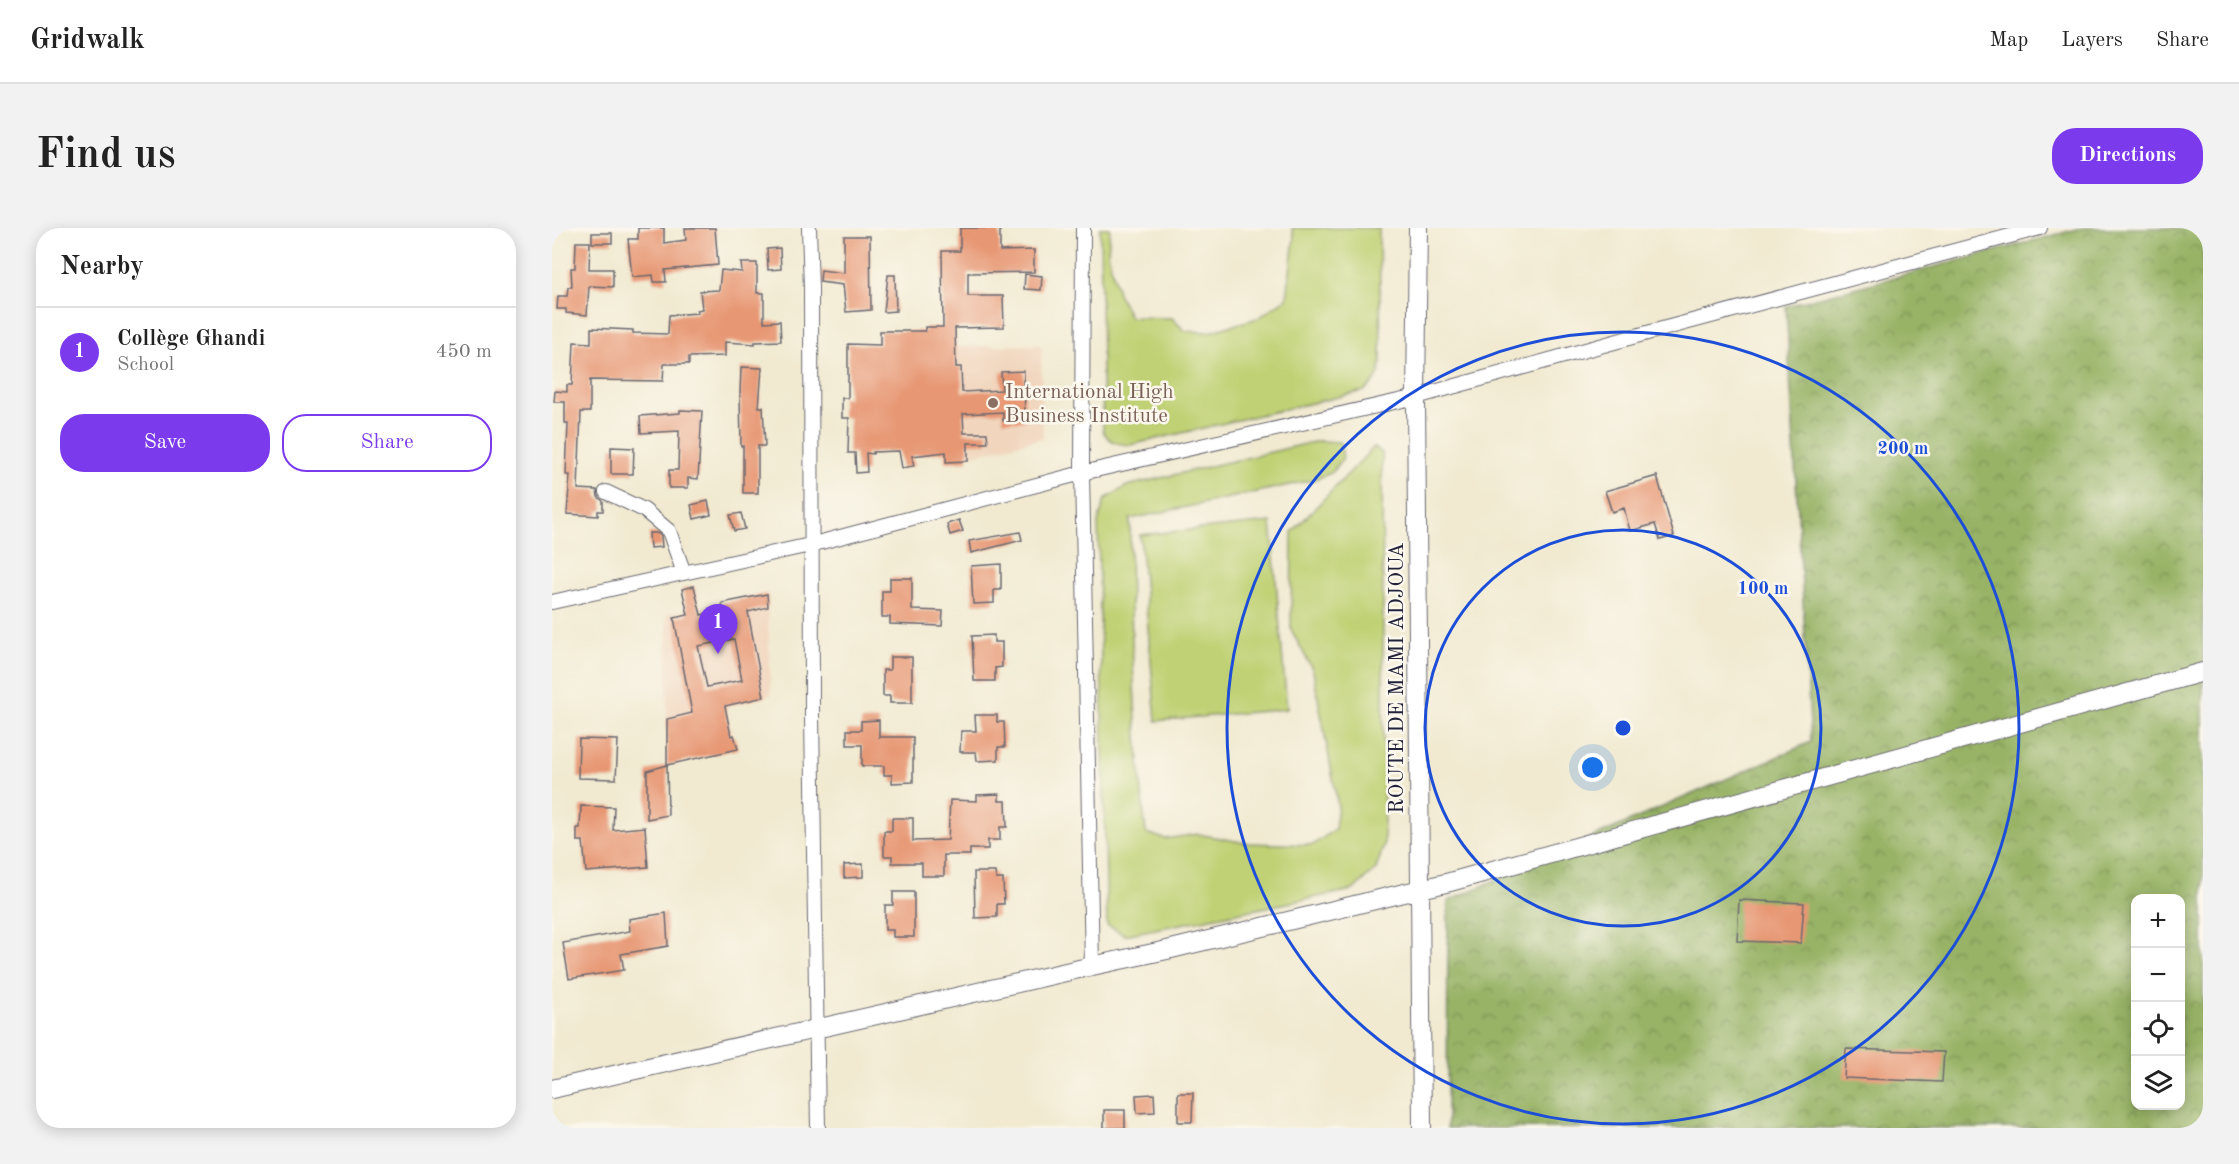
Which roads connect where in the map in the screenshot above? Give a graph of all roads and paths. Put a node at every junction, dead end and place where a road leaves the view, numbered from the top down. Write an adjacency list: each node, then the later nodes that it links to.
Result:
1 (809, 228): 8 (street)
2 (1083, 228): 6 (street)
3 (1418, 228): 5 (street, ROUTE DE MAMI ADJOUA)
4 (2040, 228): 5 (street)
5 (1416, 397): 6 (street); 12 (street, ROUTE DE MAMI ADJOUA)
6 (1082, 473): 8 (street); 13 (street)
7 (606, 492): 9 (street)
8 (810, 545): 9 (street); 14 (street)
9 (684, 573): 10 (street)
10 (552, 602)
11 (2203, 672): 12 (street)
12 (1420, 890): 13 (street); 17 (street, ROUTE DE MAMI ADJOUA)
13 (1092, 966): 14 (street)
14 (818, 1029): 15 (street); 16 (street)
15 (552, 1089)
16 (818, 1128)
17 (1422, 1128)

